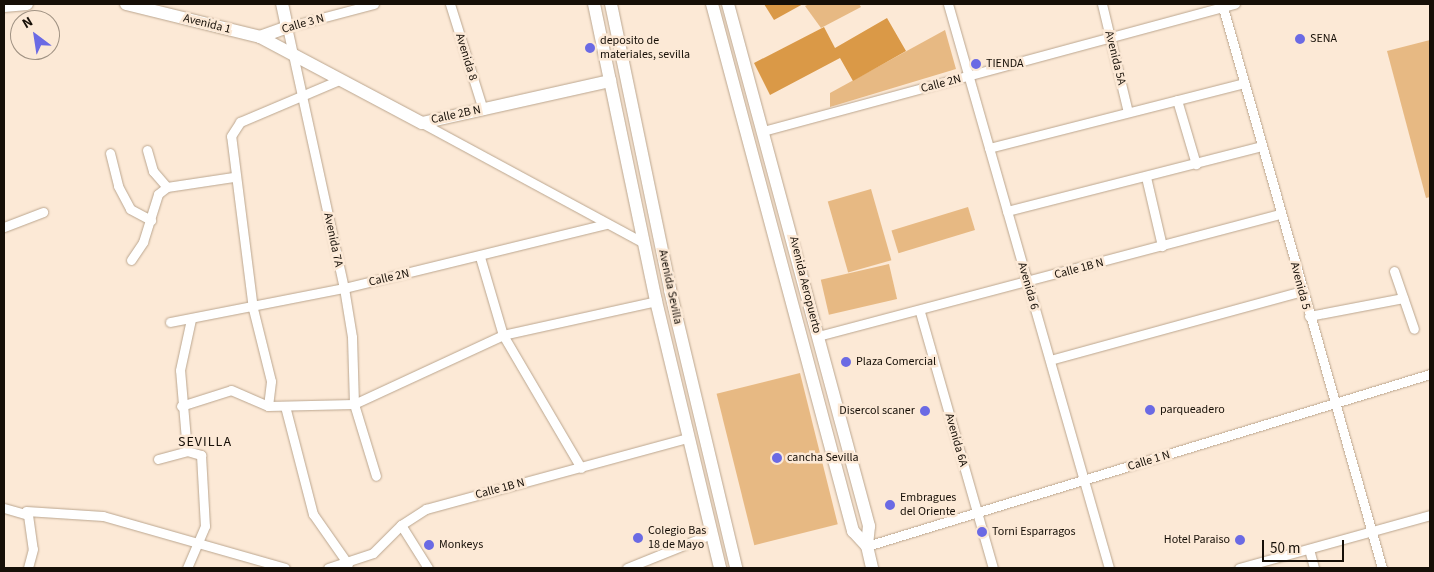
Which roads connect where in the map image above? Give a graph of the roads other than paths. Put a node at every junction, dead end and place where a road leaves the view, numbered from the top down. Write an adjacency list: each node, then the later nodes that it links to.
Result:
1 (27, 4): 14 (street)
2 (126, 4): 16 (street, Avenida 1)
3 (282, 4): 15 (street, Avenida 7A)
4 (374, 4): 15 (street, Calle 3 N)
5 (450, 4): 25 (street, Avenida 8)
6 (594, 4): 21 (street)
7 (611, 4): 43 (street, Avenida Sevilla)
8 (712, 4): 84 (street)
9 (728, 4): 28 (street, Avenida Aeropuerto)
10 (948, 4): 19 (street, Avenida 6)
11 (1102, 4): 17 (street, Avenida 5A)
12 (1235, 4): 13 (street, Calle 2N)
13 (1223, 5): 17 (street, Calle 2N); 22 (street, Avenida 5)
14 (4, 6)
15 (287, 27): 16 (street, Calle 3 N); 18 (street, Avenida 7A)
16 (260, 37): 18 (street, Calle 2B N)
17 (1110, 39): 19 (street, Calle 2N); 26 (street, Avenida 5A)
18 (293, 56): 20 (street, Calle 2B N); 23 (street, Avenida 7A)
19 (968, 76): 28 (street, Calle 2N); 30 (street, Avenida 6)
20 (339, 80): 23 (street); 27 (street, Calle 2B N)
21 (610, 81): 25 (street, Calle 2B N); 44 (street)
22 (1244, 82): 24 (street); 29 (street, Avenida 5)
23 (302, 98): 34 (street); 51 (street, Avenida 7A)
24 (1177, 100): 26 (street); 33 (street)
25 (483, 110): 27 (street, Calle 2B N)
26 (1128, 112): 30 (street)
27 (422, 123): 41 (street)
28 (763, 131): 62 (street, Avenida Aeropuerto)
29 (1262, 146): 33 (street); 39 (street, Avenida 5)
30 (989, 148): 37 (street, Avenida 6)
31 (146, 150): 36 (street)
32 (110, 153): 40 (street)
33 (1196, 164): 35 (street)
34 (233, 177): 36 (street); 55 (street)
35 (1146, 177): 37 (street); 45 (street)
36 (167, 187): 40 (street)
37 (1007, 211): 50 (street, Avenida 6)
38 (43, 212): 42 (street)
39 (1280, 214): 45 (street, Calle 1B N); 52 (street, Avenida 5)
40 (151, 220): 48 (street)
41 (606, 224): 44 (street); 47 (street, Calle 2N)
42 (4, 227)
43 (657, 228): 44 (street); 46 (street, Avenida Sevilla)
44 (644, 243): 46 (street); 54 (street)
45 (1162, 246): 50 (street, Calle 1B N)
46 (662, 253): 94 (street, Avenida Sevilla)
47 (480, 257): 51 (street, Calle 2N); 61 (street)
48 (132, 260)
49 (1394, 271): 53 (street)
50 (1028, 284): 56 (street, Calle 1B N); 63 (street, Avenida 6)
51 (344, 288): 55 (street, Calle 2N); 65 (street, Avenida 7A)
52 (1302, 291): 57 (street, Avenida 5); 63 (street)
53 (1403, 298): 57 (street); 60 (street)
54 (656, 301): 61 (street); 70 (street)
55 (254, 309): 58 (street, Calle 2N); 68 (street)
56 (920, 312): 62 (street, Calle 1B N); 78 (street, Avenida 6A)
57 (1309, 316): 66 (street, Avenida 5)
58 (192, 319): 59 (street, Calle 2N); 67 (street)
59 (170, 322)
60 (1414, 329)
61 (502, 335): 65 (street); 73 (street)
62 (818, 336): 84 (street, Avenida Aeropuerto)
63 (1050, 360): 75 (street, Avenida 6)
64 (1430, 374): 66 (street, Calle 1 N)
65 (354, 404): 69 (street); 74 (street, Avenida 7A)
66 (1332, 404): 75 (street, Calle 1 N); 81 (street, Avenida 5)
67 (181, 406): 68 (street); 71 (street)
68 (268, 406): 69 (street)
69 (285, 406): 86 (street)
70 (687, 438): 73 (street, Calle 1B N); 82 (street)
71 (187, 451): 72 (street); 83 (street)
72 (158, 459)
73 (581, 468): 80 (street, Calle 1B N)
74 (376, 476)
75 (1084, 481): 78 (street, Calle 1 N); 97 (street, Avenida 6)
76 (4, 508): 77 (street)
77 (26, 511): 83 (street); 87 (street)
78 (977, 514): 84 (street, Calle 1 N); 96 (street, Avenida 6A)
79 (1430, 515): 81 (street)
80 (400, 525): 86 (street, Calle 1B N); 91 (street)
81 (1371, 531): 85 (street); 100 (street, Avenida 5)
82 (711, 534): 92 (street); 93 (street)
83 (197, 546): 88 (street); 89 (street)
84 (866, 546): 95 (street, Avenida Aeropuerto)
85 (1309, 549): 98 (street); 99 (street)
86 (348, 564): 90 (street, Calle 1B N)
87 (28, 568)
88 (187, 568)
89 (286, 568)
90 (328, 568)
91 (428, 568)
92 (627, 568)
93 (720, 568)
94 (736, 568)
95 (872, 568)
96 (993, 568)
97 (1109, 568)
98 (1244, 568)
99 (1314, 568)
100 (1382, 568)

